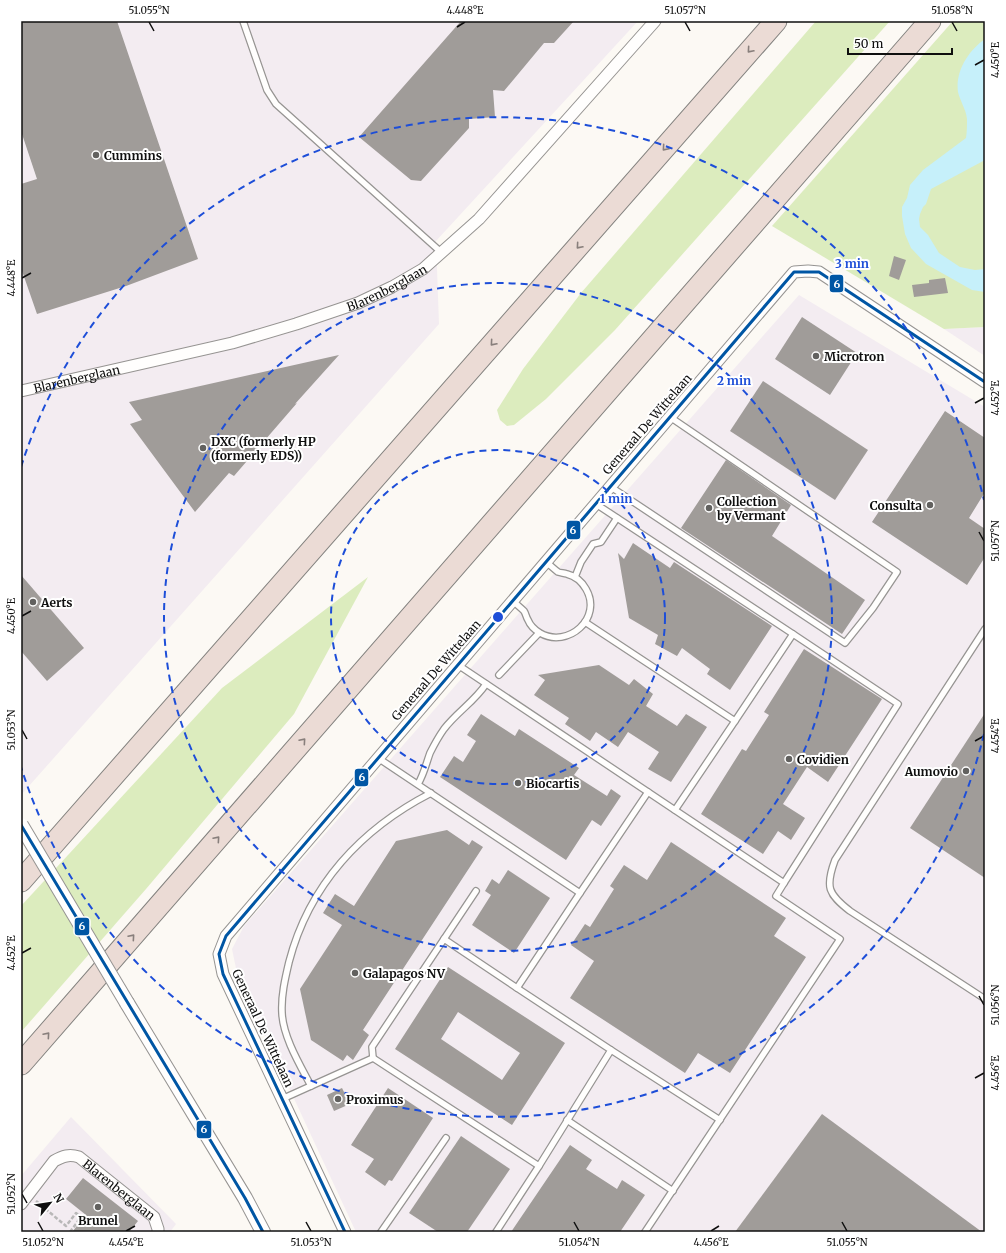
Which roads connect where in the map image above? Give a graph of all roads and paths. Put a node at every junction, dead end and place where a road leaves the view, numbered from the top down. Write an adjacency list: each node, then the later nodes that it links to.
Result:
1 (243, 21): 5 (lane)
2 (655, 21): 5 (street, Blarenberglaan)
3 (776, 21): 29 (highway, one-way to 29)
4 (930, 21): 38 (highway, one-way to 4)
5 (442, 253): 7 (street, Blarenberglaan)
6 (985, 382): 8 (street, Generaal De Wittelaan)
7 (21, 392)
8 (670, 417): 9 (street, Generaal De Wittelaan); 9 (lane)
9 (611, 487): 10 (street, Generaal De Wittelaan)
10 (596, 504): 11 (lane); 12 (street, Generaal De Wittelaan)
11 (617, 518): 13 (lane); 18 (lane)
12 (546, 562): 13 (lane); 14 (street, Generaal De Wittelaan)
13 (575, 578): 15 (lane)
14 (512, 601): 17 (lane); 19 (street, Generaal De Wittelaan)
15 (585, 622): 17 (lane); 22 (lane)
16 (985, 629): 35 (lane)
17 (539, 633): 20 (lane)
18 (793, 634): 22 (lane); 30 (lane)
19 (458, 665): 21 (lane); 23 (street, Generaal De Wittelaan)
20 (499, 675)
21 (486, 684): 24 (lane); 25 (lane)
22 (735, 721): 27 (lane)
23 (378, 758): 24 (lane); 40 (street, Generaal De Wittelaan)
24 (418, 784): 26 (lane)
25 (648, 792): 27 (lane); 32 (lane)
26 (431, 793): 32 (lane); 39 (lane)
27 (675, 810): 30 (lane)
28 (21, 825): 50 (street, bridge)
29 (21, 880)
30 (784, 883): 42 (lane)
31 (476, 891): 33 (lane)
32 (580, 893): 34 (lane)
33 (444, 939): 34 (lane); 37 (lane)
34 (517, 988): 36 (lane)
35 (985, 999)
36 (611, 1050): 41 (lane); 42 (lane)
37 (373, 1058): 39 (lane); 44 (lane)
38 (21, 1064)
39 (311, 1086): 40 (lane)
40 (281, 1099): 51 (street, Generaal De Wittelaan)
41 (567, 1120): 44 (lane); 45 (lane)
42 (720, 1120): 45 (lane)
43 (446, 1138): 52 (lane)
44 (539, 1166): 53 (lane)
45 (673, 1191): 54 (lane)
46 (28, 1195): 47 (street, Blarenberglaan); 48 (path); 49 (street, Blarenberglaan)
47 (21, 1204)
48 (70, 1232)
49 (158, 1232)
50 (263, 1232)
51 (345, 1232)
52 (381, 1232)
53 (496, 1232)
54 (645, 1232)

